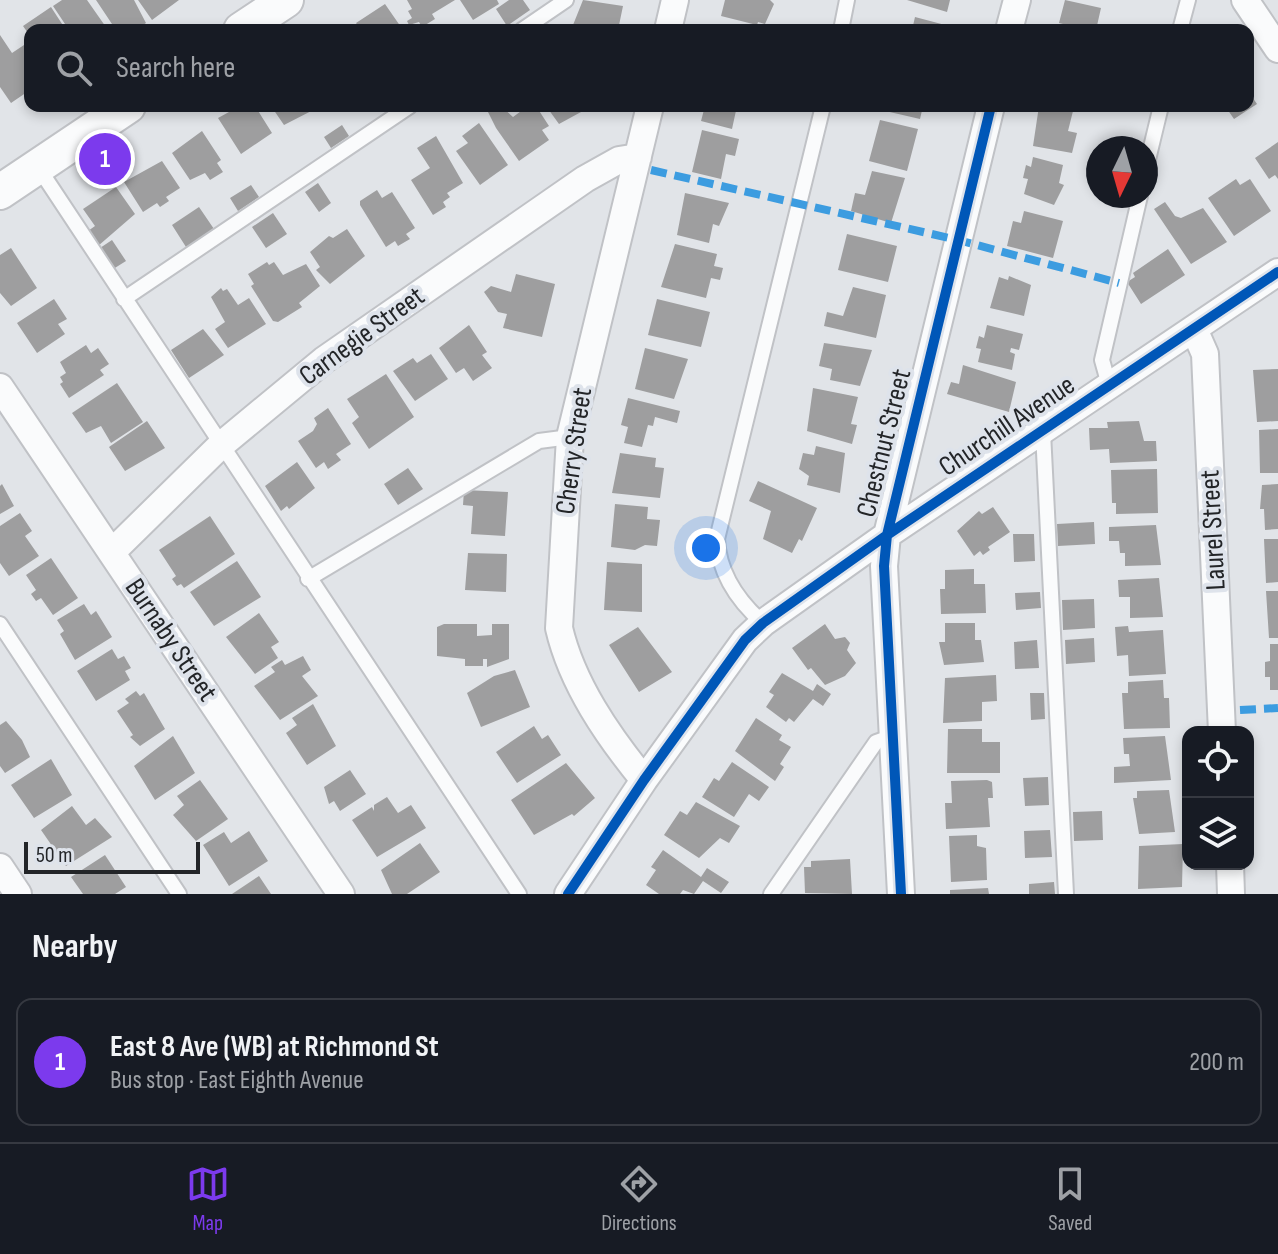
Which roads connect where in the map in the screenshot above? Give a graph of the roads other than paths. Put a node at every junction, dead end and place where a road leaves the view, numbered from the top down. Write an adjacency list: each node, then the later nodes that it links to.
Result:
1 (286, 0): 8 (street)
2 (566, 0): 9 (lane)
3 (675, 0): 10 (street)
4 (847, 0): 11 (lane)
5 (1017, 0): 12 (street)
6 (1188, 0): 13 (lane)
7 (1245, 0): 14 (street)
8 (250, 24)
9 (531, 24)
10 (669, 24)
11 (842, 24)
12 (1011, 24)
13 (1182, 24)
14 (1278, 49)
15 (119, 112): 23 (street)
16 (401, 112): 27 (lane)
17 (649, 112): 22 (street, Cherry Street)
18 (822, 112): 37 (lane)
19 (990, 112): 34 (street, Chestnut Street)
20 (1160, 112): 21 (lane)
21 (1154, 136)
22 (638, 157): 32 (street, Cherry Street); 33 (street, Carnegie Street)
23 (37, 166): 24 (street); 27 (lane)
24 (0, 192)
25 (1137, 208): 29 (lane)
26 (1278, 272): 28 (street, Churchill Avenue)
27 (124, 299): 33 (lane)
28 (1194, 329): 29 (street, Churchill Avenue); 39 (street, Laurel Street)
29 (1109, 385): 31 (street, Churchill Avenue)
30 (0, 387): 35 (street, Burnaby Street)
31 (1043, 432): 34 (street, Churchill Avenue); 51 (lane)
32 (570, 437): 36 (lane); 41 (street, Cherry Street)
33 (220, 446): 35 (street, Carnegie Street); 36 (lane)
34 (887, 535): 37 (street, Churchill Avenue); 40 (street, Chestnut Street)
35 (112, 552): 46 (street, Burnaby Street)
36 (308, 579): 47 (lane)
37 (763, 623): 41 (street, Churchill Avenue)
38 (0, 624): 45 (lane)
39 (1222, 726)
40 (893, 736): 49 (lane); 50 (street, Chestnut Street)
41 (644, 780): 48 (street, Churchill Avenue)
42 (0, 867): 44 (street)
43 (1230, 870): 52 (street)
44 (18, 894)
45 (179, 894)
46 (341, 894)
47 (519, 894)
48 (568, 894)
49 (771, 894)
50 (901, 894)
51 (1066, 894)
52 (1231, 894)

